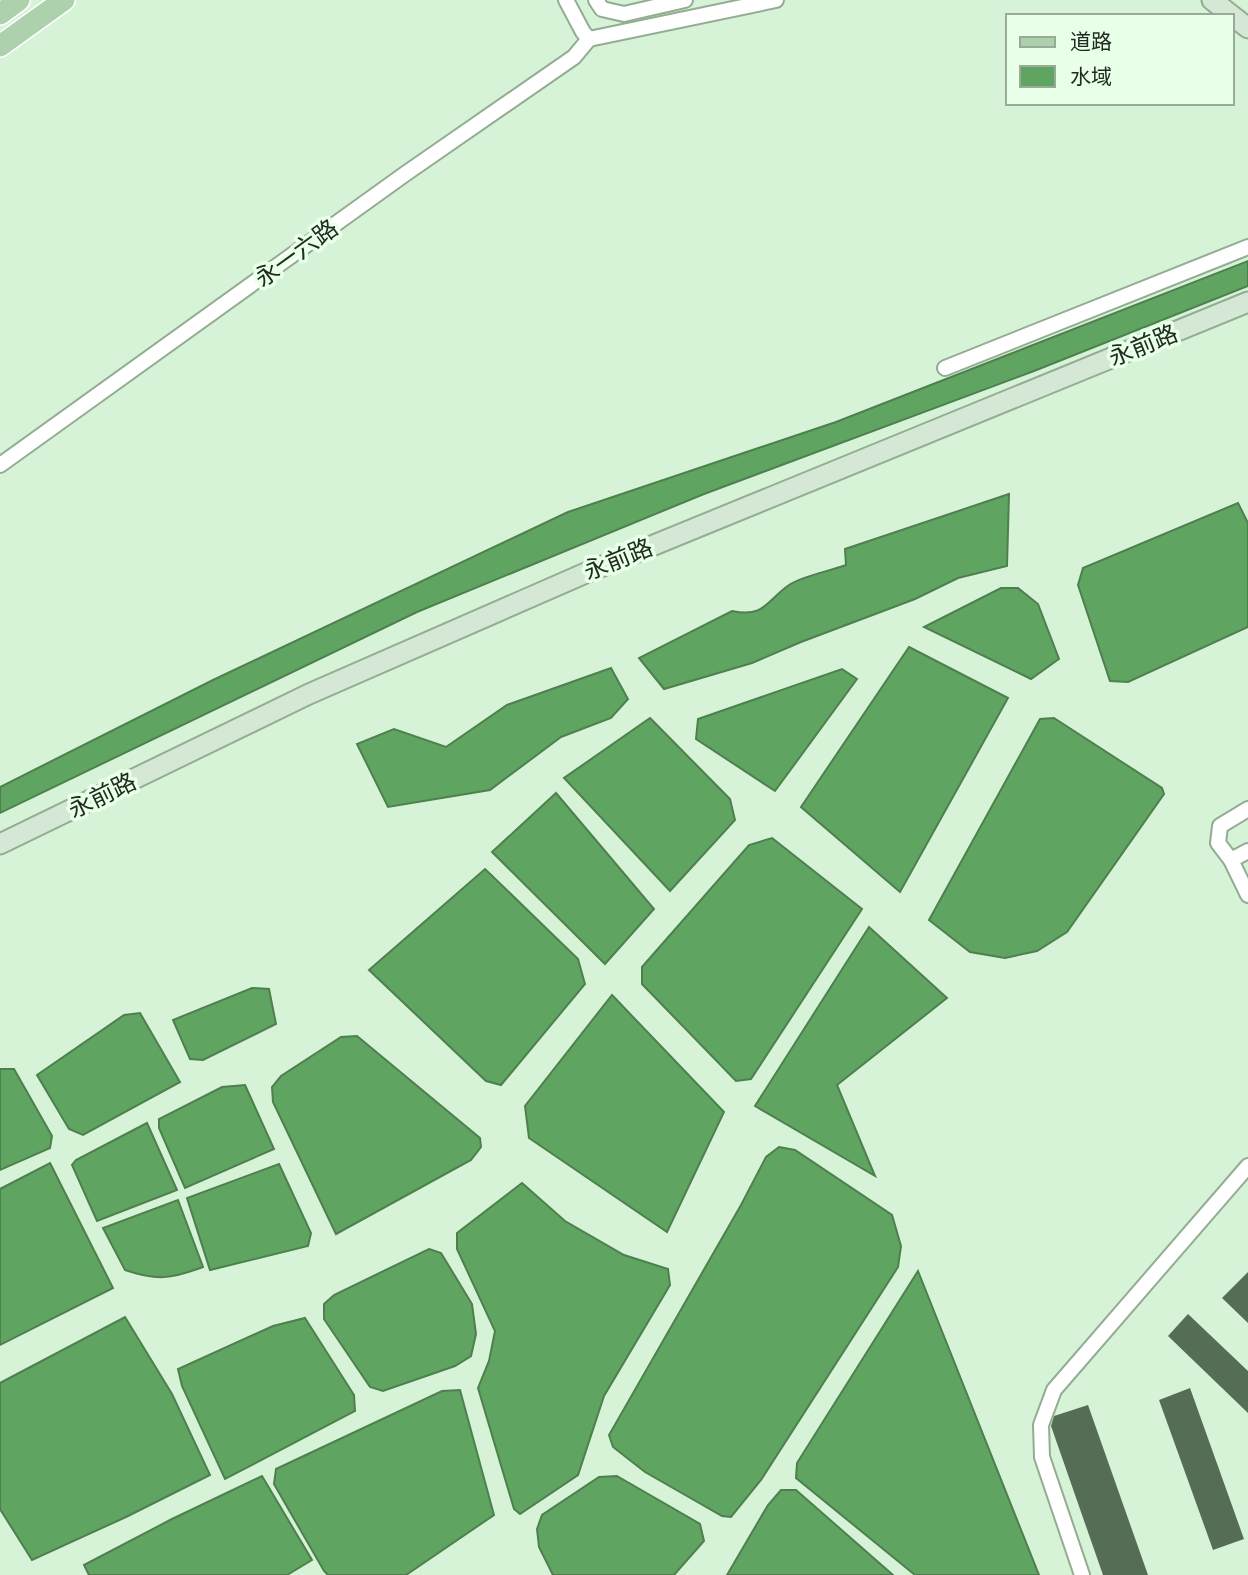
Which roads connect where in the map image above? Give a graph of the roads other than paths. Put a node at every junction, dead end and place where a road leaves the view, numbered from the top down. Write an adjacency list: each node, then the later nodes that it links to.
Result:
1 (19, 0): 8 (main road)
2 (64, 0): 13 (main road)
3 (566, 0): 12 (street)
4 (596, 0): 5 (street)
5 (685, 0)
6 (776, 0): 12 (street)
7 (1212, 0): 9 (street)
8 (0, 13)
9 (1230, 14)
10 (1234, 17): 11 (street)
11 (1248, 28)
12 (589, 39): 17 (street, 永一六路)
13 (0, 46)
14 (1248, 247): 16 (street)
15 (1248, 302): 19 (street, 永前路)
16 (944, 368)
17 (0, 466)
18 (1248, 809): 21 (street)
19 (0, 844)
20 (1248, 851): 21 (street)
21 (1231, 860): 22 (street)
22 (1248, 895)
23 (1248, 1166): 24 (street)
24 (1082, 1575)

